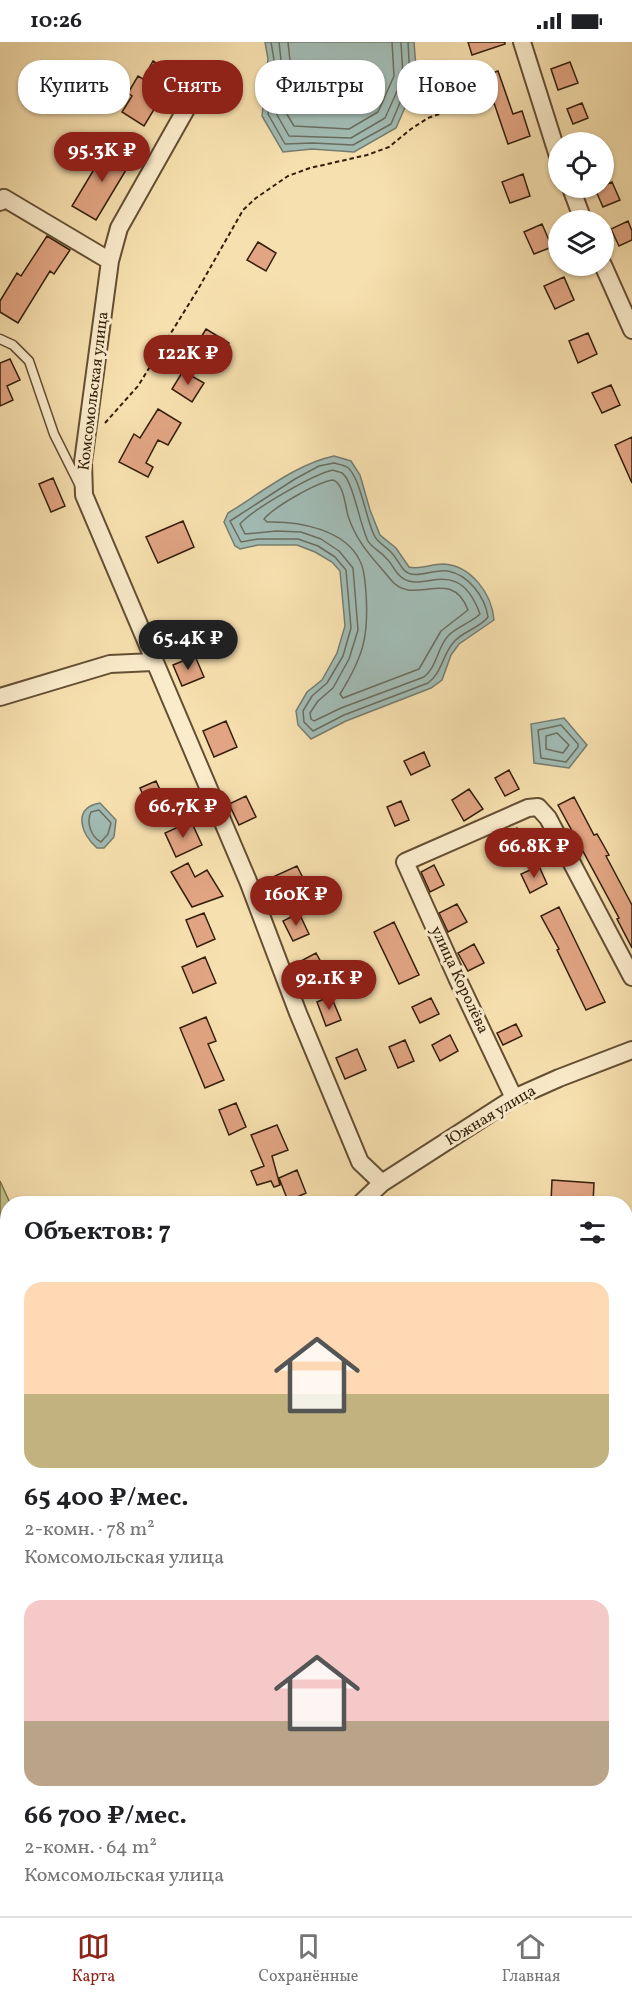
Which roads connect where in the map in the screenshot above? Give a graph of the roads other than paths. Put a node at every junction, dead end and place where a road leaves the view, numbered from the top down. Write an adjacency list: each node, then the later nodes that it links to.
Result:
1 (522, 42): 3 (street)
2 (183, 114): 5 (street, Комсомольская улица)
3 (550, 132)
4 (0, 201): 5 (street)
5 (110, 261): 9 (street, Комсомольская улица)
6 (608, 276): 7 (street)
7 (632, 330)
8 (0, 339): 9 (lane)
9 (84, 495): 10 (street, Комсомольская улица)
10 (153, 662): 11 (street); 15 (street, Комсомольская улица)
11 (0, 697)
12 (632, 977): 14 (street, улица Королёва)
13 (632, 1050): 14 (street, Южная улица)
14 (514, 1098): 15 (street, Южная улица)
15 (382, 1183): 16 (street, Южная улица)
16 (368, 1196)

